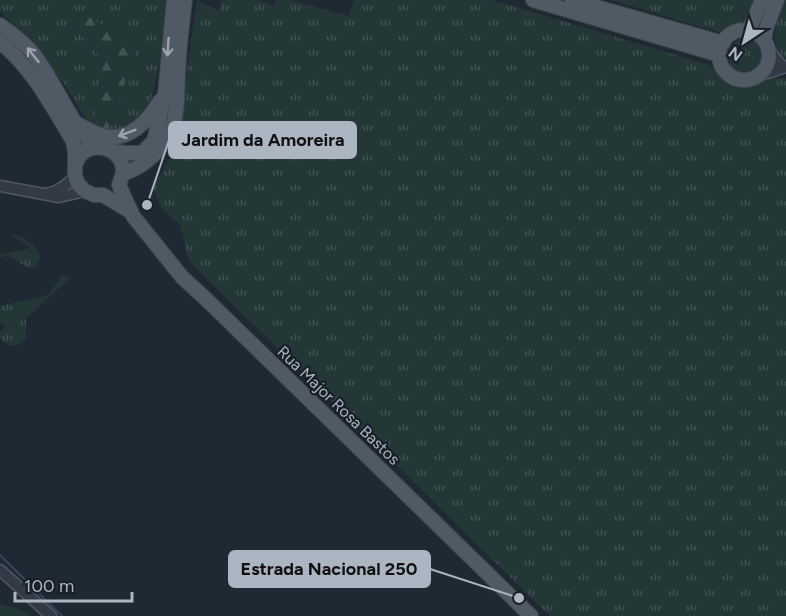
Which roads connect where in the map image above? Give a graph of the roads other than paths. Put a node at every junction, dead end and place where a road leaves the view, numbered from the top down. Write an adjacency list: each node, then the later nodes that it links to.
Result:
1 (174, 0): 14 (main road, one-way to 14)
2 (184, 0): 19 (main road)
3 (533, 0): 11 (main road)
4 (572, 0): 11 (main road)
5 (762, 0): 8 (main road)
6 (777, 0): 10 (main road)
7 (0, 25): 15 (main road, one-way to 7)
8 (748, 30): 10 (main road); 11 (main road)
9 (0, 42): 18 (main road)
10 (766, 43): 12 (street); 13 (main road)
11 (721, 49): 13 (main road)
12 (784, 67): 13 (street)
13 (754, 77)
14 (165, 94): 15 (main road, one-way to 15); 17 (main road)
15 (75, 123): 16 (main road)
16 (94, 147): 17 (main road); 18 (main road)
17 (112, 151): 19 (main road)
18 (75, 171): 21 (main road); 22 (street)
19 (121, 179): 23 (main road); 24 (main road)
20 (0, 186): 22 (street)
21 (85, 191): 22 (street); 23 (main road)
22 (43, 195)
23 (103, 195): 24 (main road)
24 (131, 212): 27 (main road, Rua Major Rosa Bastos)
25 (0, 570): 26 (street)
26 (51, 616)
27 (531, 616)

